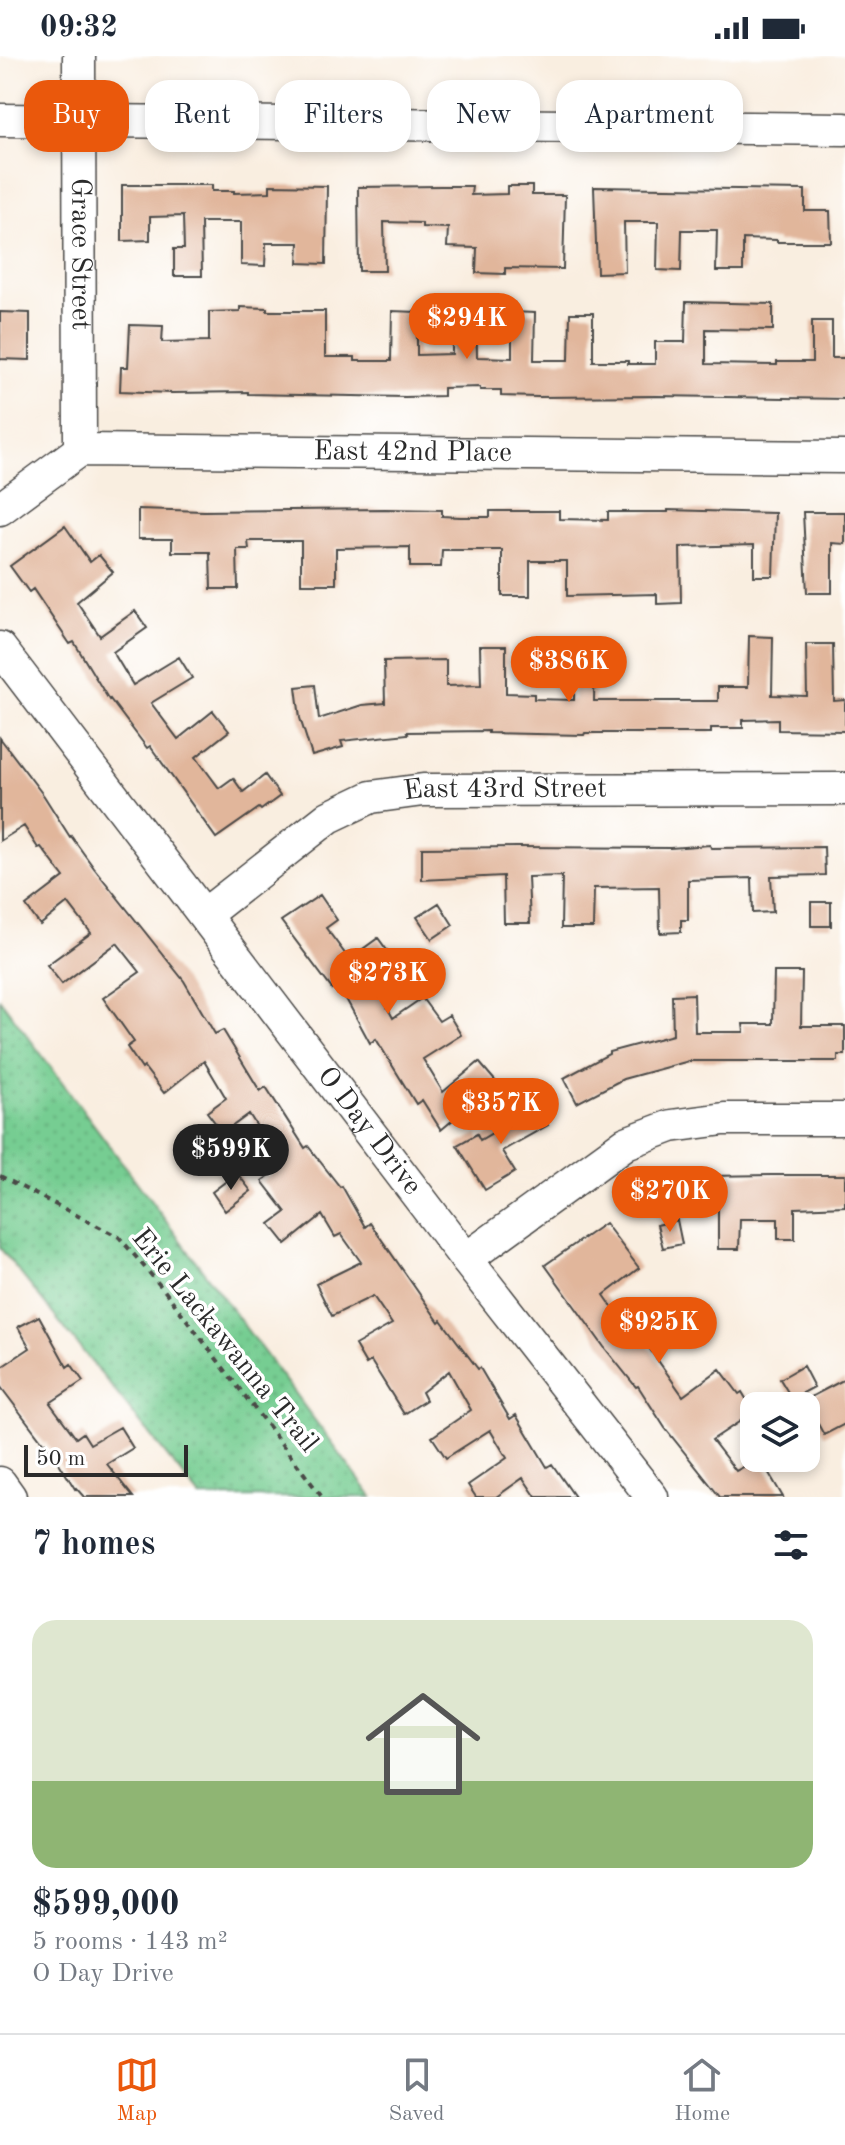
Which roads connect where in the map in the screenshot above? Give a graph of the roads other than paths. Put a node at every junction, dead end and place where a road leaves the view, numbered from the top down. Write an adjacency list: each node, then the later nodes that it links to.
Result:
1 (79, 56): 2 (street, Grace Street)
2 (79, 80)
3 (0, 120): 4 (street)
4 (24, 120)
5 (129, 122): 6 (street)
6 (845, 129)
7 (80, 152): 8 (street, Grace Street)
8 (80, 450): 9 (street, East 42nd Place); 10 (street)
9 (845, 457)
10 (0, 509)
11 (0, 648): 13 (street, O Day Drive)
12 (845, 789): 13 (street, East 43rd Street)
13 (204, 915): 15 (street, O Day Drive)
14 (845, 1119): 15 (street)
15 (466, 1259): 16 (street, O Day Drive)
16 (652, 1497)

